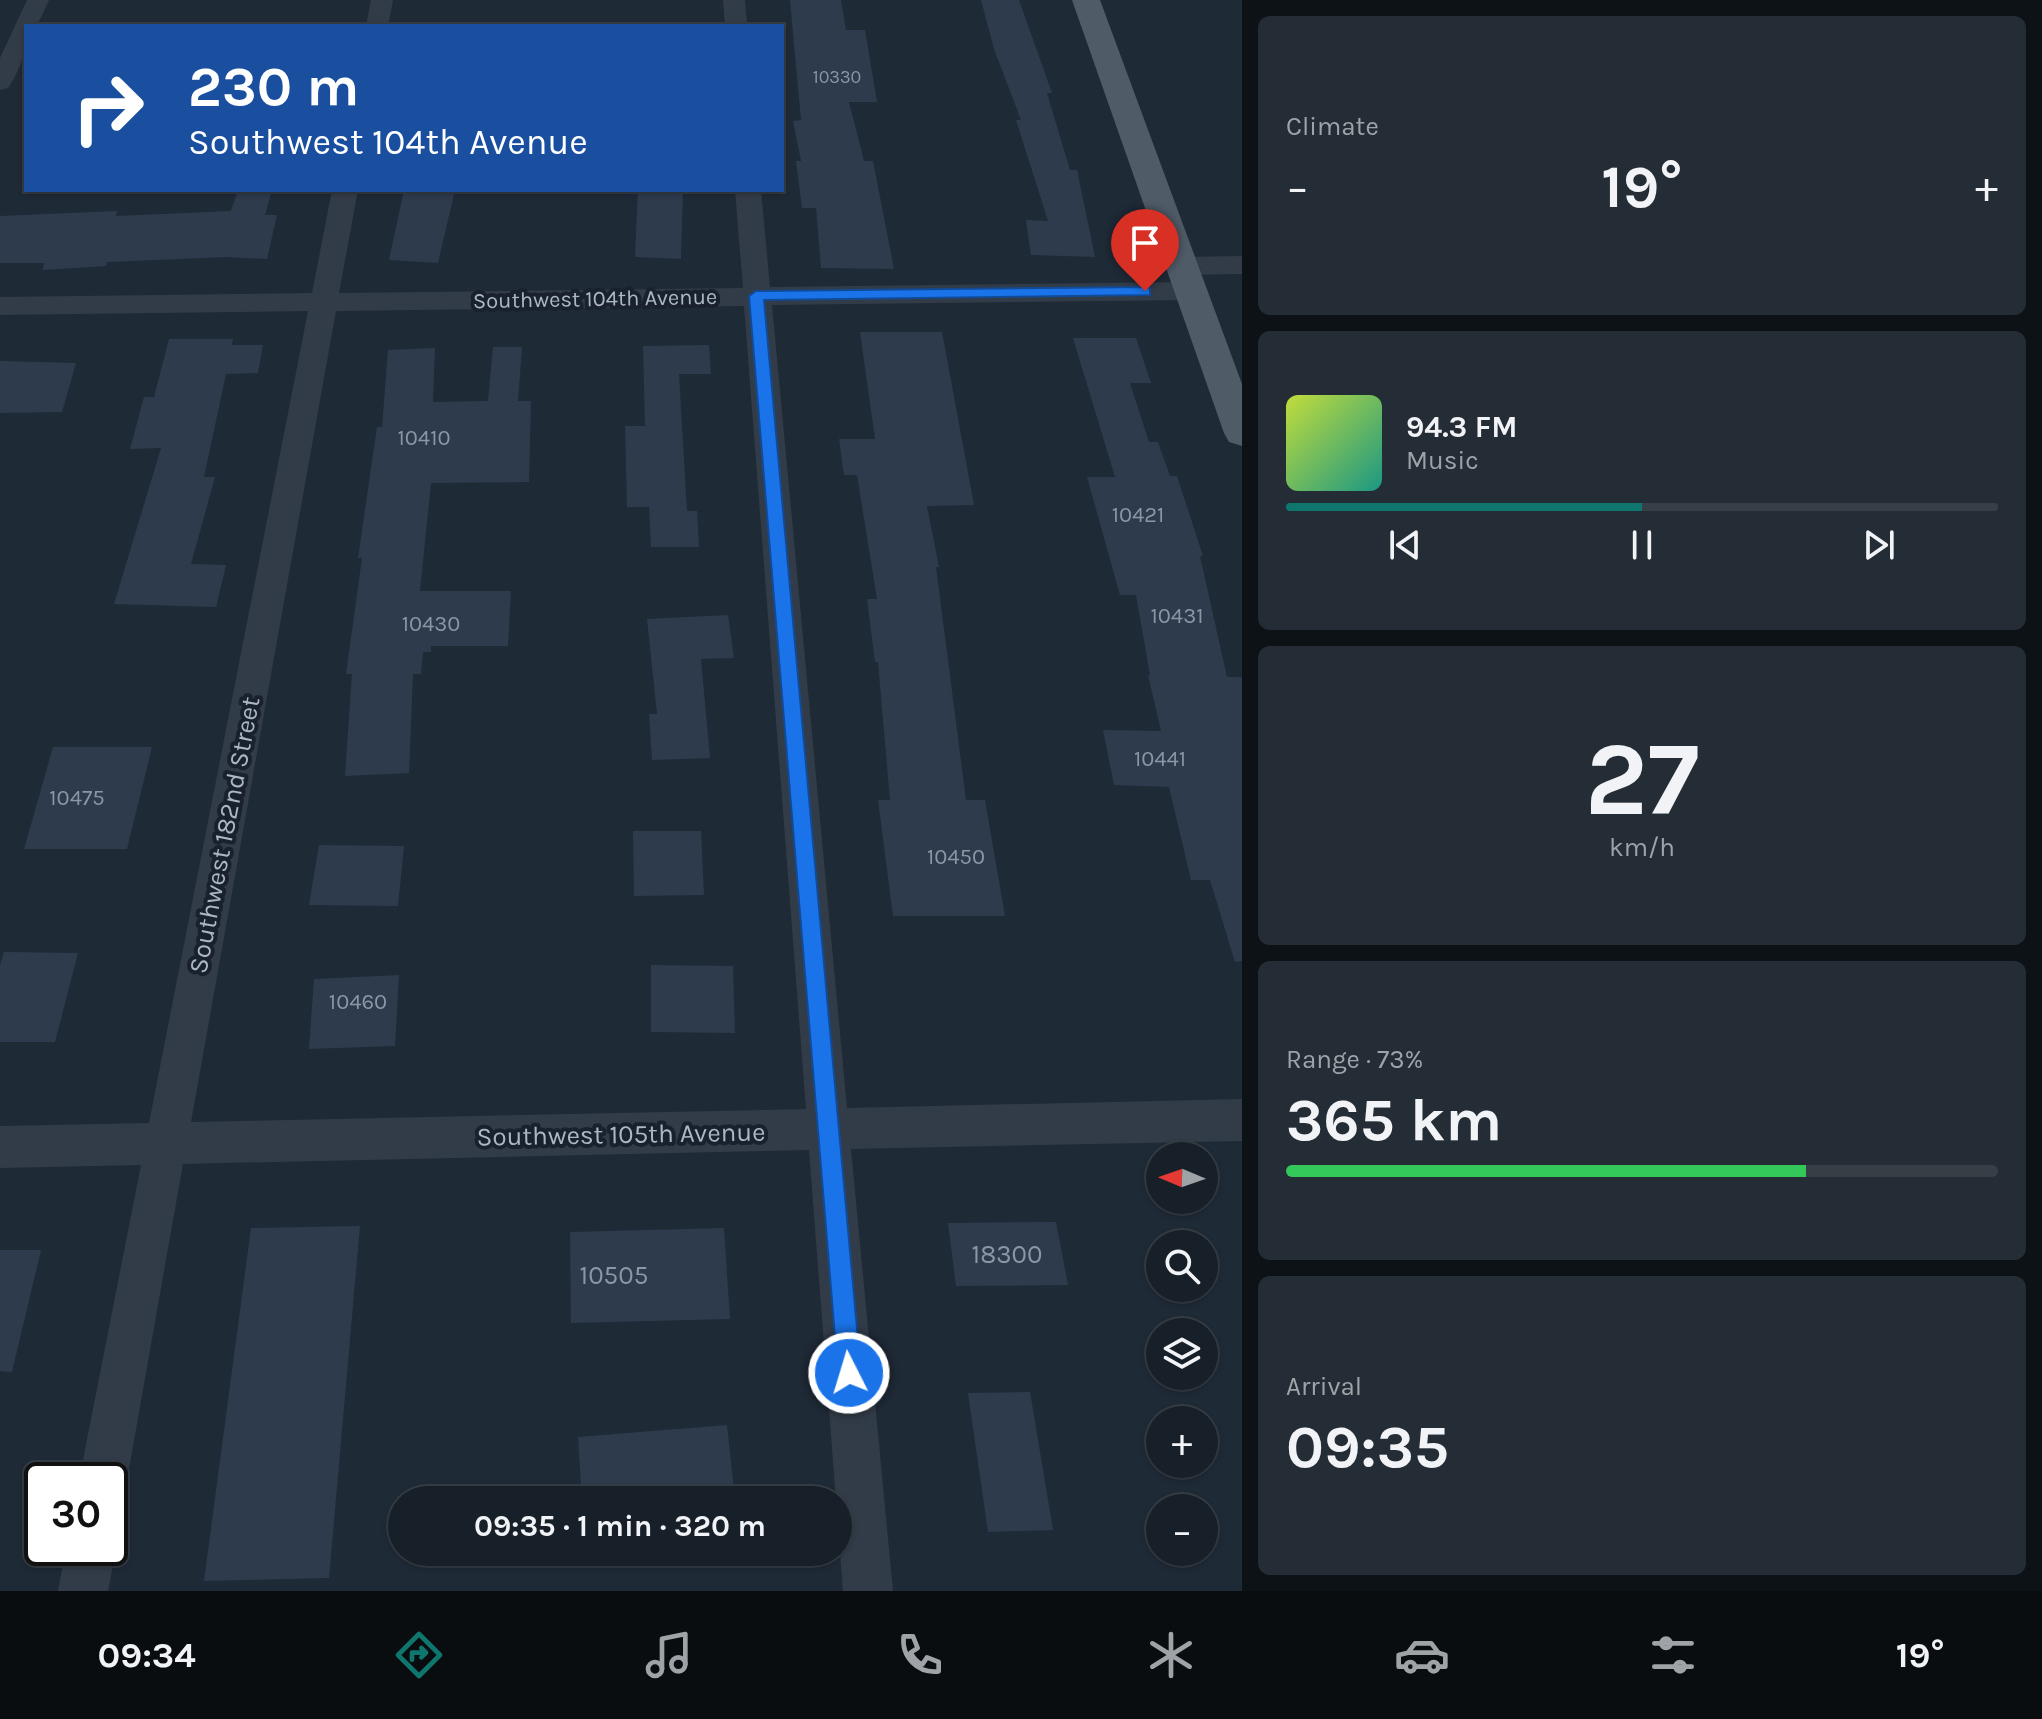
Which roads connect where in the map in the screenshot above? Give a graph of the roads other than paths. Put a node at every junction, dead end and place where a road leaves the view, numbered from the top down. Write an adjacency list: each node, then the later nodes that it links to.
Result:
1 (38, 0): 5 (street)
2 (382, 0): 6 (street)
3 (734, 0): 7 (street)
4 (1086, 0): 13 (main road)
5 (27, 24)
6 (377, 24)
7 (736, 24)
8 (24, 31): 9 (street)
9 (0, 83)
10 (345, 192): 15 (street, Southwest 182nd Street)
11 (748, 192): 14 (street)
12 (1242, 265): 13 (street, Southwest 104th Avenue)
13 (1186, 278): 14 (street, Southwest 104th Avenue); 17 (main road)
14 (756, 296): 15 (street, Southwest 104th Avenue); 19 (street)
15 (324, 302): 16 (street, Southwest 104th Avenue); 20 (street, Southwest 182nd Street)
16 (0, 306)
17 (1242, 433)
18 (1242, 1120): 19 (street, Southwest 105th Avenue)
19 (828, 1129): 20 (street, Southwest 105th Avenue); 25 (street)
20 (165, 1143): 21 (street, Southwest 105th Avenue); 22 (street, Southwest 182nd Street)
21 (0, 1147)
22 (106, 1462)
23 (88, 1566): 24 (street)
24 (83, 1591)
25 (868, 1591)

